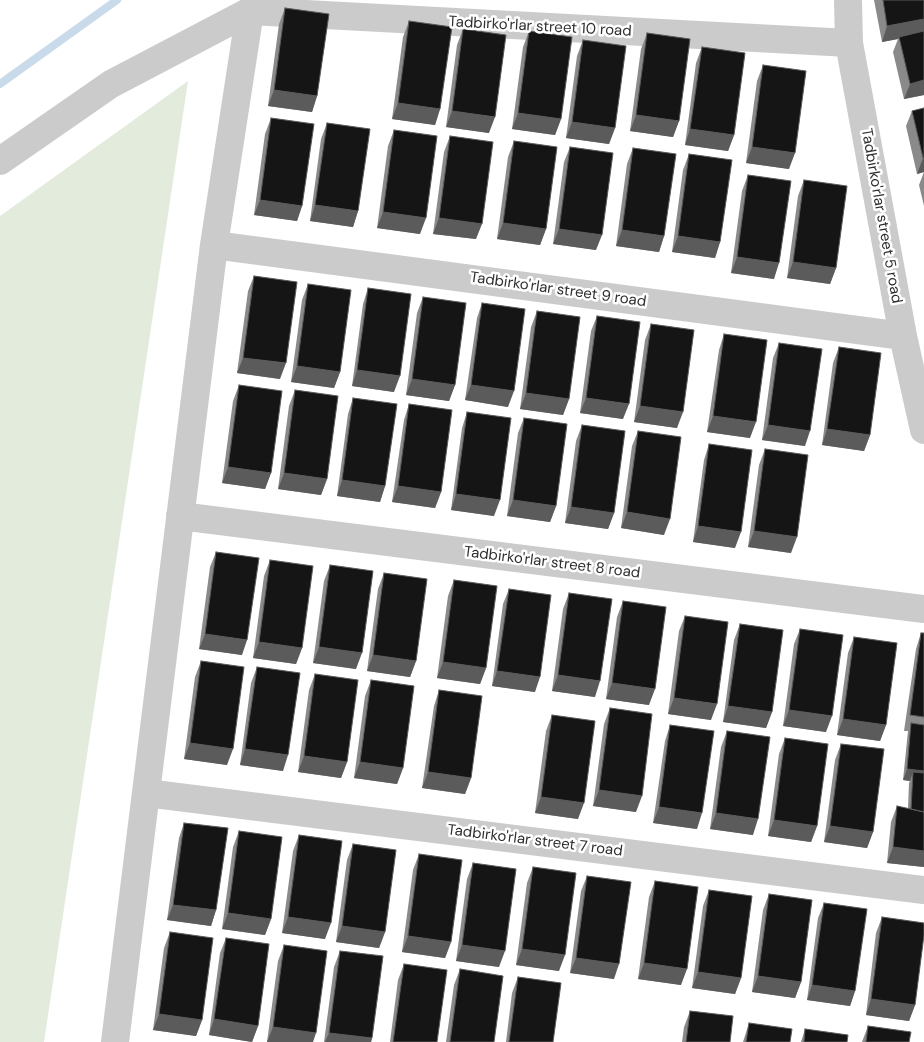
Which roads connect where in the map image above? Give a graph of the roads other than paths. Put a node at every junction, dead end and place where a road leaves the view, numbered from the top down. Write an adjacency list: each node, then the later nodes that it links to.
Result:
1 (848, 0): 3 (street, Tadbirko'rlar street 5 road)
2 (258, 6): 3 (street, Tadbirko'rlar street 10 road); 4 (street); 5 (street)
3 (849, 43): 6 (street, Tadbirko'rlar street 5 road)
4 (0, 161)
5 (214, 245): 6 (street, Tadbirko'rlar street 9 road); 8 (street)
6 (903, 336): 7 (street, Tadbirko'rlar street 5 road)
7 (924, 430)
8 (180, 516): 9 (street, Tadbirko'rlar street 8 road); 10 (street)
9 (924, 608)
10 (146, 793): 11 (street, Tadbirko'rlar street 7 road); 12 (street)
11 (924, 890)
12 (115, 1042)

